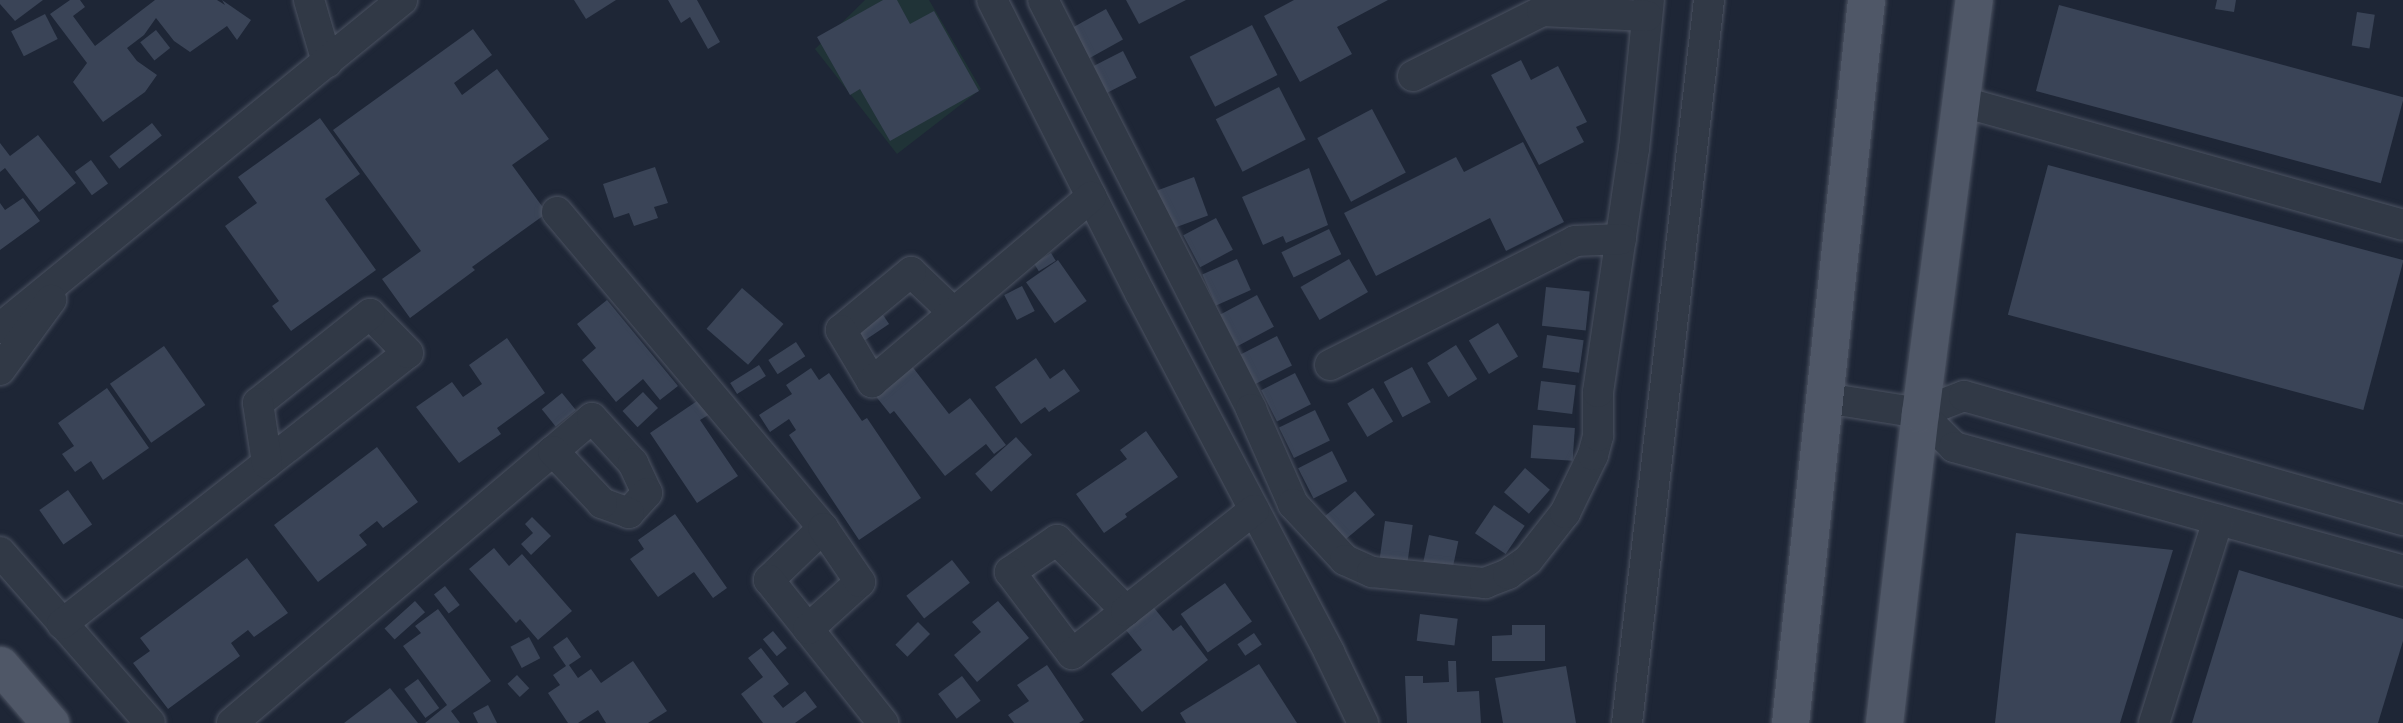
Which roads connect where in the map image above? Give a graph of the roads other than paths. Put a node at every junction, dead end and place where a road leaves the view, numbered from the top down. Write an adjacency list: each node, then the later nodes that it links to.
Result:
1 (309, 0): 11 (street)
2 (382, 0): 10 (street)
3 (402, 0): 10 (street)
4 (992, 0): 14 (street)
5 (1043, 0): 17 (street)
6 (1709, 0): 42 (street)
7 (1866, 0): 23 (main road)
8 (1974, 0): 13 (main road)
9 (1648, 8): 12 (street); 17 (street)
10 (368, 28): 11 (street)
11 (327, 62): 18 (street)
12 (1413, 76)
13 (1963, 102): 16 (street); 24 (main road)
14 (1091, 197): 19 (street); 27 (street)
15 (557, 212): 30 (street)
16 (2403, 225)
17 (1621, 239): 21 (street)
18 (74, 268): 20 (street); 22 (street)
19 (954, 313)
20 (0, 328)
21 (1331, 365)
22 (0, 370)
23 (1825, 398): 24 (street); 43 (main road)
24 (1920, 413): 28 (street); 29 (street); 44 (main road)
25 (553, 451): 39 (street)
26 (267, 463): 26 (street); 34 (street)
27 (1254, 510): 33 (street); 41 (street)
28 (2218, 520): 32 (street); 45 (street)
29 (2403, 520)
30 (823, 528): 35 (street); 35 (street)
31 (0, 552): 34 (street)
32 (2403, 570)
33 (1126, 611)
34 (62, 624): 38 (street)
35 (808, 629): 40 (street)
36 (0, 665): 37 (main road)
37 (48, 723)
38 (150, 723)
39 (232, 723)
40 (883, 723)
41 (1363, 723)
42 (1627, 723)
43 (1790, 723)
44 (1884, 723)
45 (2154, 723)

